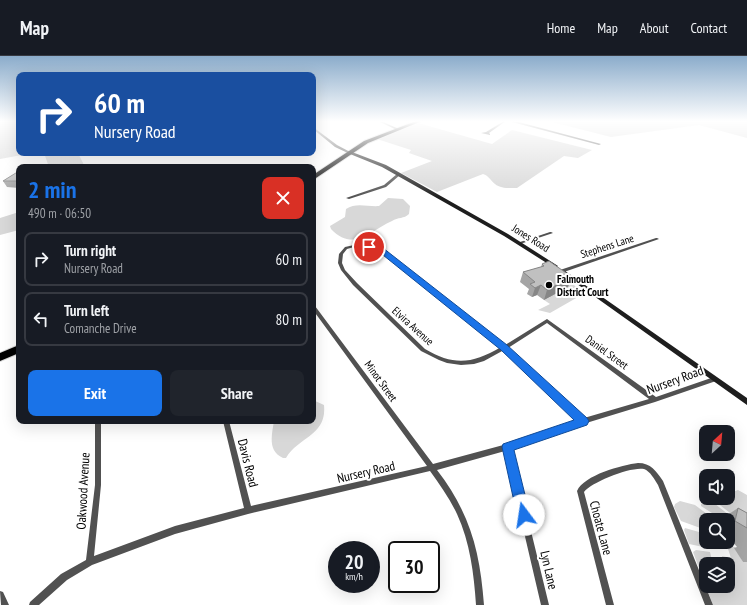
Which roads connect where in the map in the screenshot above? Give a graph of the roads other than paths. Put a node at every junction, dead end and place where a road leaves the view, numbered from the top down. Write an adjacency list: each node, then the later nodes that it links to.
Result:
1 (337, 147): 3 (street)
2 (361, 147): 3 (highway)
3 (351, 153): 4 (main road, Jones Road); 5 (highway)
4 (398, 175): 6 (street); 9 (main road, Jones Road)
5 (316, 176)
6 (348, 198)
7 (551, 233): 9 (street)
8 (657, 239): 10 (street, Stephens Lane)
9 (519, 243): 10 (main road, Jones Road)
10 (562, 271): 16 (main road, Jones Road)
11 (316, 310): 23 (street, Minot Street)
12 (547, 321): 13 (street, Elvira Avenue); 17 (street, Daniel Street)
13 (504, 347): 13 (street, Elvira Avenue); 19 (street)
14 (16, 350): 15 (highway)
15 (0, 356)
16 (714, 378): 17 (street, Nursery Road); 18 (main road, Jones Road)
17 (655, 400): 19 (street, Nursery Road)
18 (747, 402)
19 (583, 421): 22 (street, Nursery Road)
20 (98, 424): 25 (street, Oakwood Avenue)
21 (227, 424): 24 (street, Davis Road)
22 (507, 447): 23 (street, Nursery Road); 30 (street, Lyn Lane)
23 (432, 468): 24 (street, Nursery Road); 29 (street, Minot Street)
24 (248, 510): 25 (street, Nursery Road)
25 (90, 562): 28 (street, Nursery Road)
26 (0, 595): 27 (street)
27 (5, 605)
28 (33, 605)
29 (480, 605)
30 (545, 605)
31 (610, 605): 32 (street, Choate Lane)
32 (709, 605)

